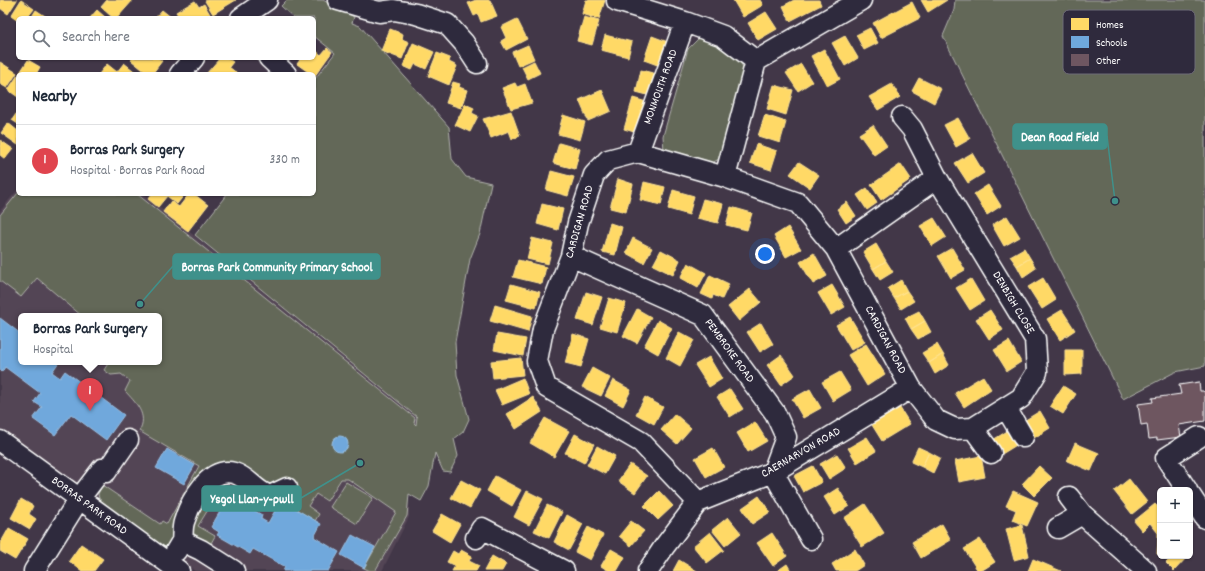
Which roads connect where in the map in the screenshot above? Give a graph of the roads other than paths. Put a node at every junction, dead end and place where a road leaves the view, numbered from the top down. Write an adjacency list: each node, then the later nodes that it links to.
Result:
1 (267, 0): 5 (street)
2 (338, 0): 10 (street)
3 (862, 0): 9 (street)
4 (617, 4): 6 (street)
5 (245, 16)
6 (685, 22): 9 (street); 14 (street, MONMOUTH ROAD)
7 (192, 60): 11 (street)
8 (271, 60): 12 (street)
9 (756, 61): 15 (street)
10 (477, 64)
11 (182, 72)
12 (284, 72)
13 (913, 122): 16 (street, DENBIGH CLOSE)
14 (638, 152): 15 (street, CARDIGAN ROAD); 18 (street, CARDIGAN ROAD)
15 (725, 177): 17 (street, CARDIGAN ROAD)
16 (937, 178): 17 (street); 20 (street, DENBIGH CLOSE)
17 (836, 249): 19 (street, CARDIGAN ROAD)
18 (571, 256): 27 (street, PEMBROKE ROAD); 33 (street, CARDIGAN ROAD)
19 (911, 388): 21 (street); 27 (street, CAERNARVON ROAD)
20 (1006, 408): 21 (street, DENBIGH CLOSE); 22 (street)
21 (973, 428): 26 (street)
22 (1023, 437)
23 (1199, 437): 28 (street)
24 (128, 440): 31 (street)
25 (0, 441): 31 (street, BORRAS PARK ROAD)
26 (991, 454)
27 (773, 472): 33 (street, CAERNARVON ROAD); 38 (street)
28 (1185, 487)
29 (287, 488): 39 (street)
30 (1069, 497): 34 (street)
31 (79, 499): 40 (street, BORRAS PARK ROAD); 41 (street)
32 (1193, 500): 35 (street)
33 (698, 502): 44 (street)
34 (1082, 514): 37 (street); 45 (street)
35 (1205, 518)
36 (482, 527): 43 (street)
37 (1058, 528)
38 (812, 539)
39 (182, 541): 40 (street); 42 (street)
40 (174, 567)
41 (34, 571)
42 (234, 571)
43 (564, 571)
44 (648, 571)
45 (1146, 571)

